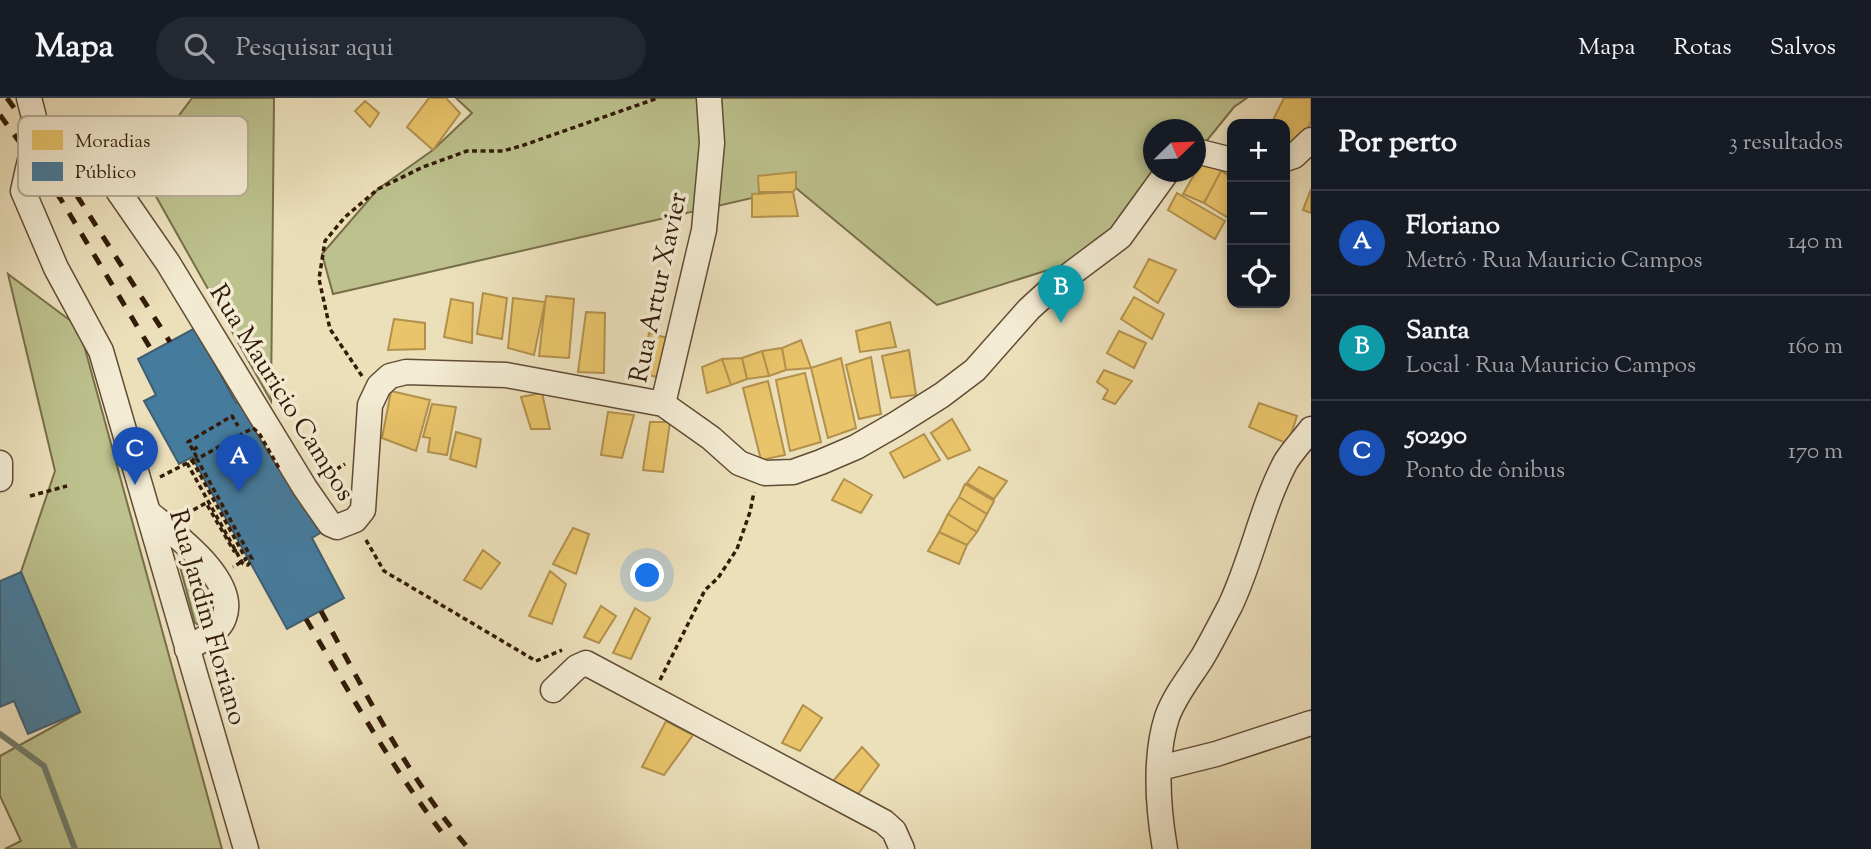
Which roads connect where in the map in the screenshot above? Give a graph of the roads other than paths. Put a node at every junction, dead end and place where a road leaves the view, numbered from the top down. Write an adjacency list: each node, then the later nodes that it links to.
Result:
1 (29, 98): 3 (street)
2 (709, 98): 11 (street, Rua Artur Xavier)
3 (34, 116)
4 (1311, 140): 6 (street)
5 (1206, 152): 7 (street)
6 (1290, 157)
7 (1227, 158)
8 (1160, 182): 11 (street)
9 (25, 196): 15 (street, Rua Jardim Floriano)
10 (121, 196): 11 (street, Rua Mauricio Campos)
11 (663, 404)
12 (1311, 429): 19 (street)
13 (0, 463): 14 (street)
14 (0, 480)
15 (149, 513): 16 (street, Rua Jardim Floriano); 16 (street)
16 (187, 649): 20 (street, Rua Jardim Floriano)
17 (553, 690): 21 (street)
18 (1311, 723): 19 (street)
19 (1160, 768): 22 (street)
20 (246, 849)
21 (902, 849)
22 (1165, 849)

